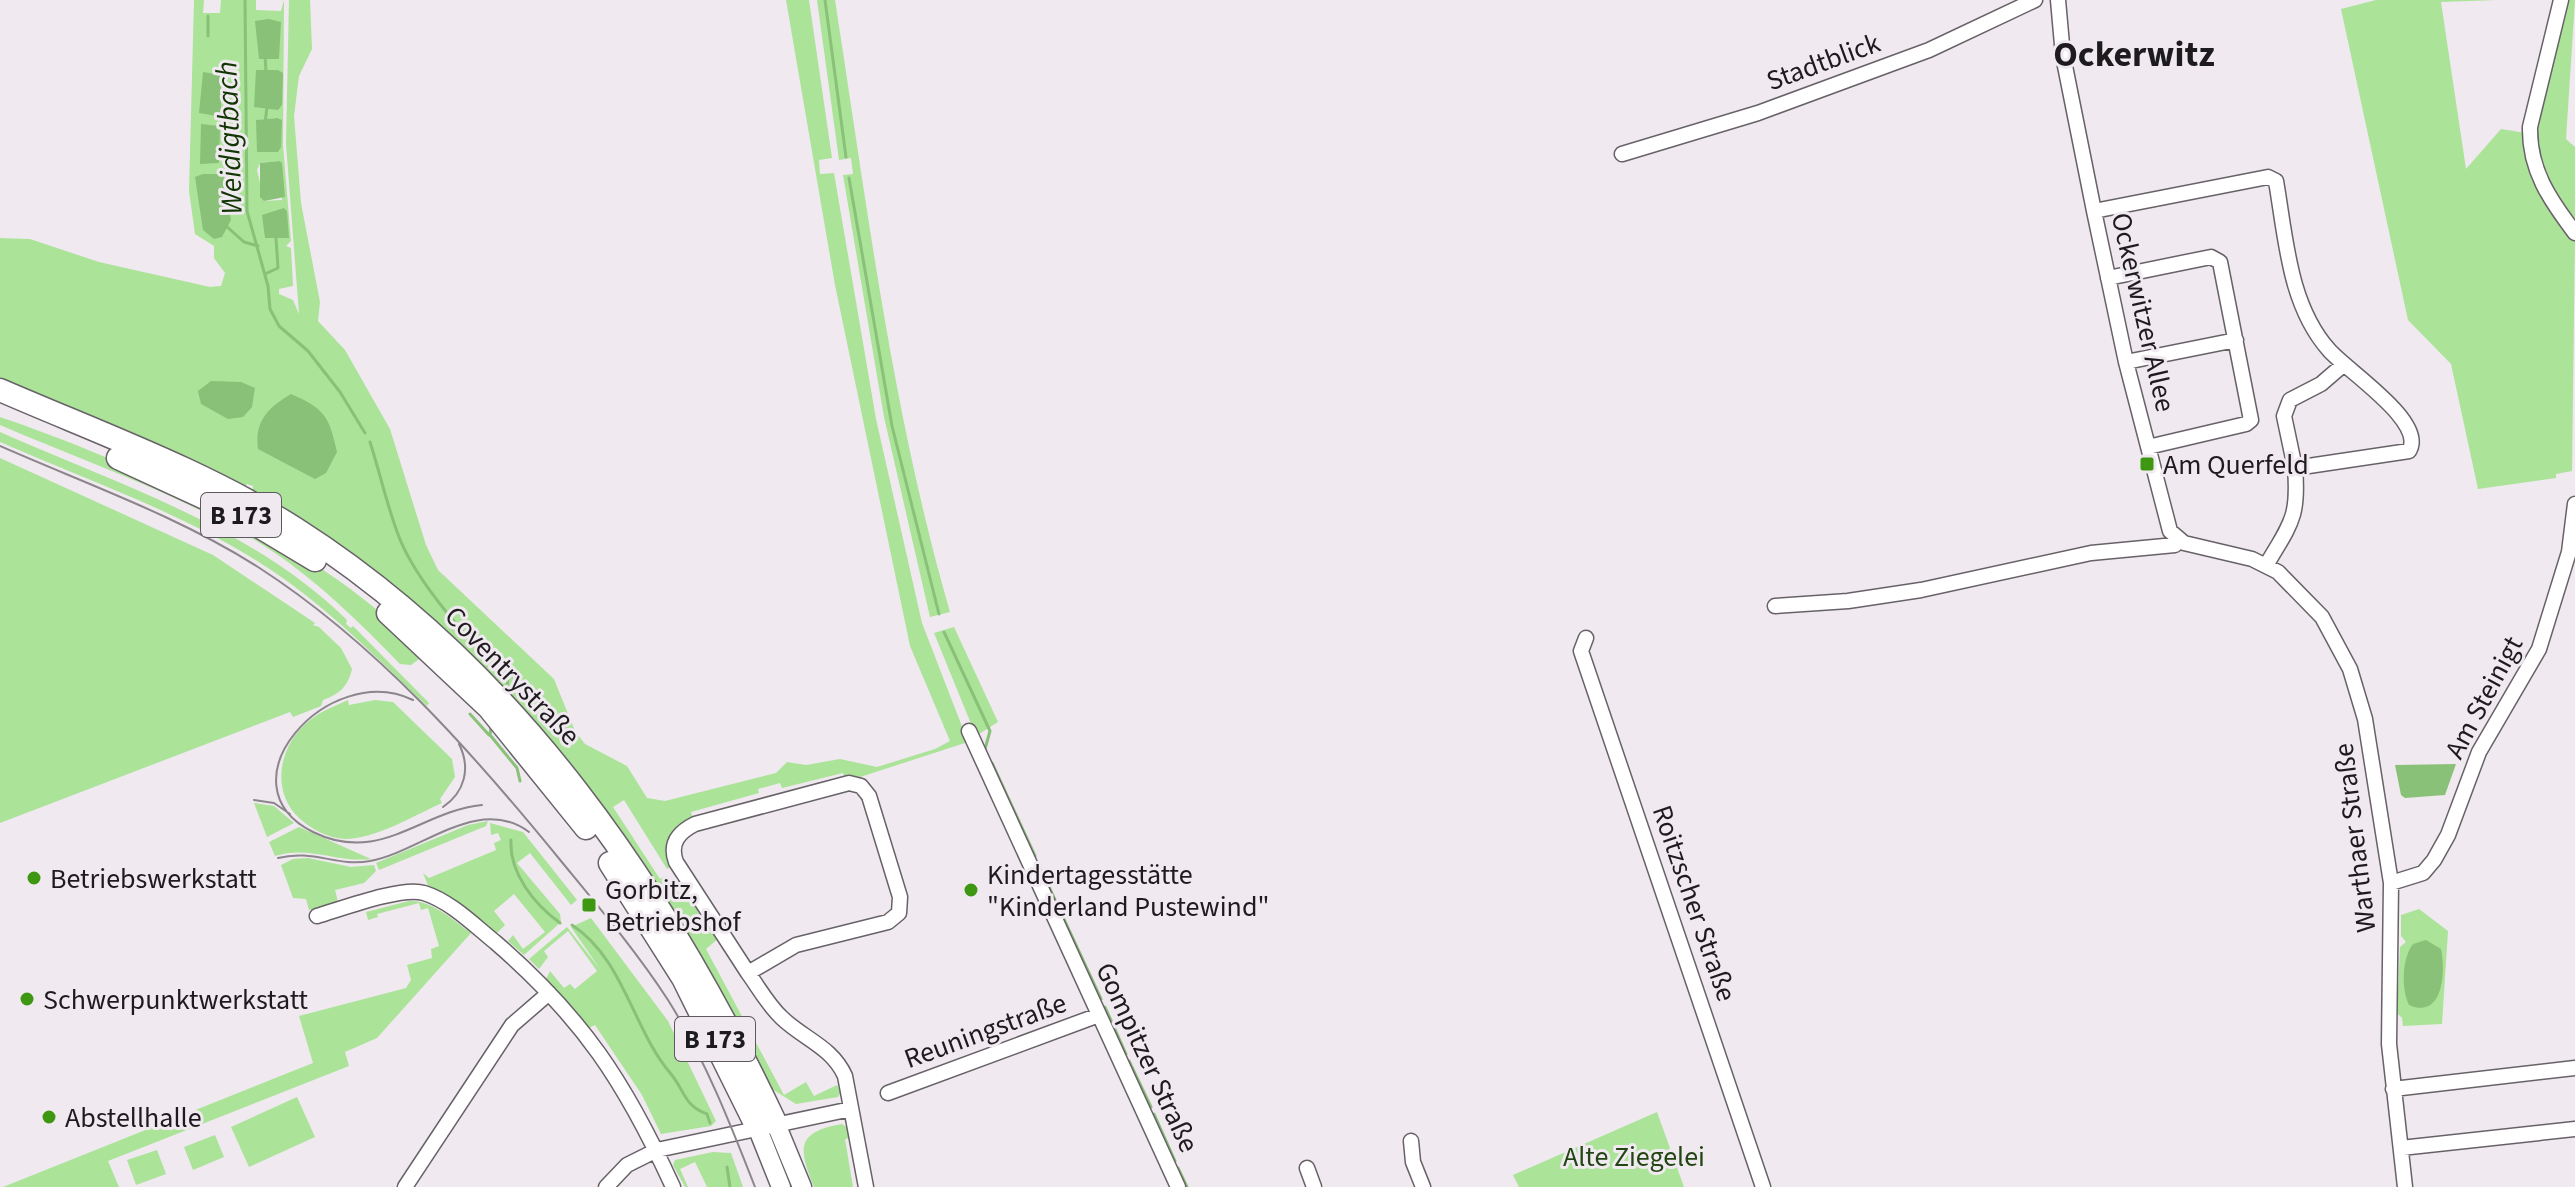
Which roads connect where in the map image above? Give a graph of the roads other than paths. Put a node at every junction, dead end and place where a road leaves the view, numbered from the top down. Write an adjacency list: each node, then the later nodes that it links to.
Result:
1 (2035, 0): 4 (street, Stadtblick)
2 (2058, 0): 5 (street, Ockerwitzer Allee)
3 (2561, 0): 6 (street)
4 (1622, 154)
5 (2094, 211): 7 (street, Ockerwitzer Allee); 10 (street)
6 (2575, 233)
7 (2108, 278): 8 (street); 9 (street, Ockerwitzer Allee)
8 (2236, 340): 9 (street); 12 (street)
9 (2126, 362): 12 (street, Ockerwitzer Allee)
10 (2343, 365): 13 (street); 13 (street)
11 (2, 394): 29 (highway, Coventrystraße / B 173)
12 (2148, 447): 15 (street, Ockerwitzer Allee)
13 (2295, 468): 16 (street)
14 (2575, 504): 20 (street, Am Steinigt)
15 (2178, 541): 16 (street); 17 (street)
16 (2267, 564): 20 (street, Warthaer Straße)
17 (1775, 606)
18 (1586, 638): 44 (street, Roitzscher Straße)
19 (969, 731): 24 (street, Gompitzer Straße)
20 (2391, 883): 26 (street, Warthaer Straße)
21 (317, 916): 23 (street)
22 (748, 973): 22 (street); 28 (street)
23 (549, 993): 33 (street); 35 (street)
24 (1099, 1015): 27 (street, Reuningstraße); 41 (street, Gompitzer Straße)
25 (2575, 1068): 26 (street)
26 (2393, 1089): 32 (street, Warthaer Straße)
27 (888, 1093)
28 (851, 1109): 29 (street); 40 (street)
29 (767, 1126): 33 (street); 38 (main road, Coventrystraße / B 173); 39 (main road, Coventrystraße / B 173)
30 (2575, 1129): 32 (street)
31 (1411, 1141): 43 (street)
32 (2401, 1148): 45 (street, Warthaer Straße)
33 (657, 1150): 36 (street); 37 (street)
34 (1307, 1168): 42 (street)
35 (405, 1187)
36 (606, 1187)
37 (673, 1187)
38 (781, 1187)
39 (802, 1187)
40 (866, 1187)
41 (1178, 1187)
42 (1314, 1187)
43 (1423, 1187)
44 (1763, 1187)
45 (2405, 1187)

